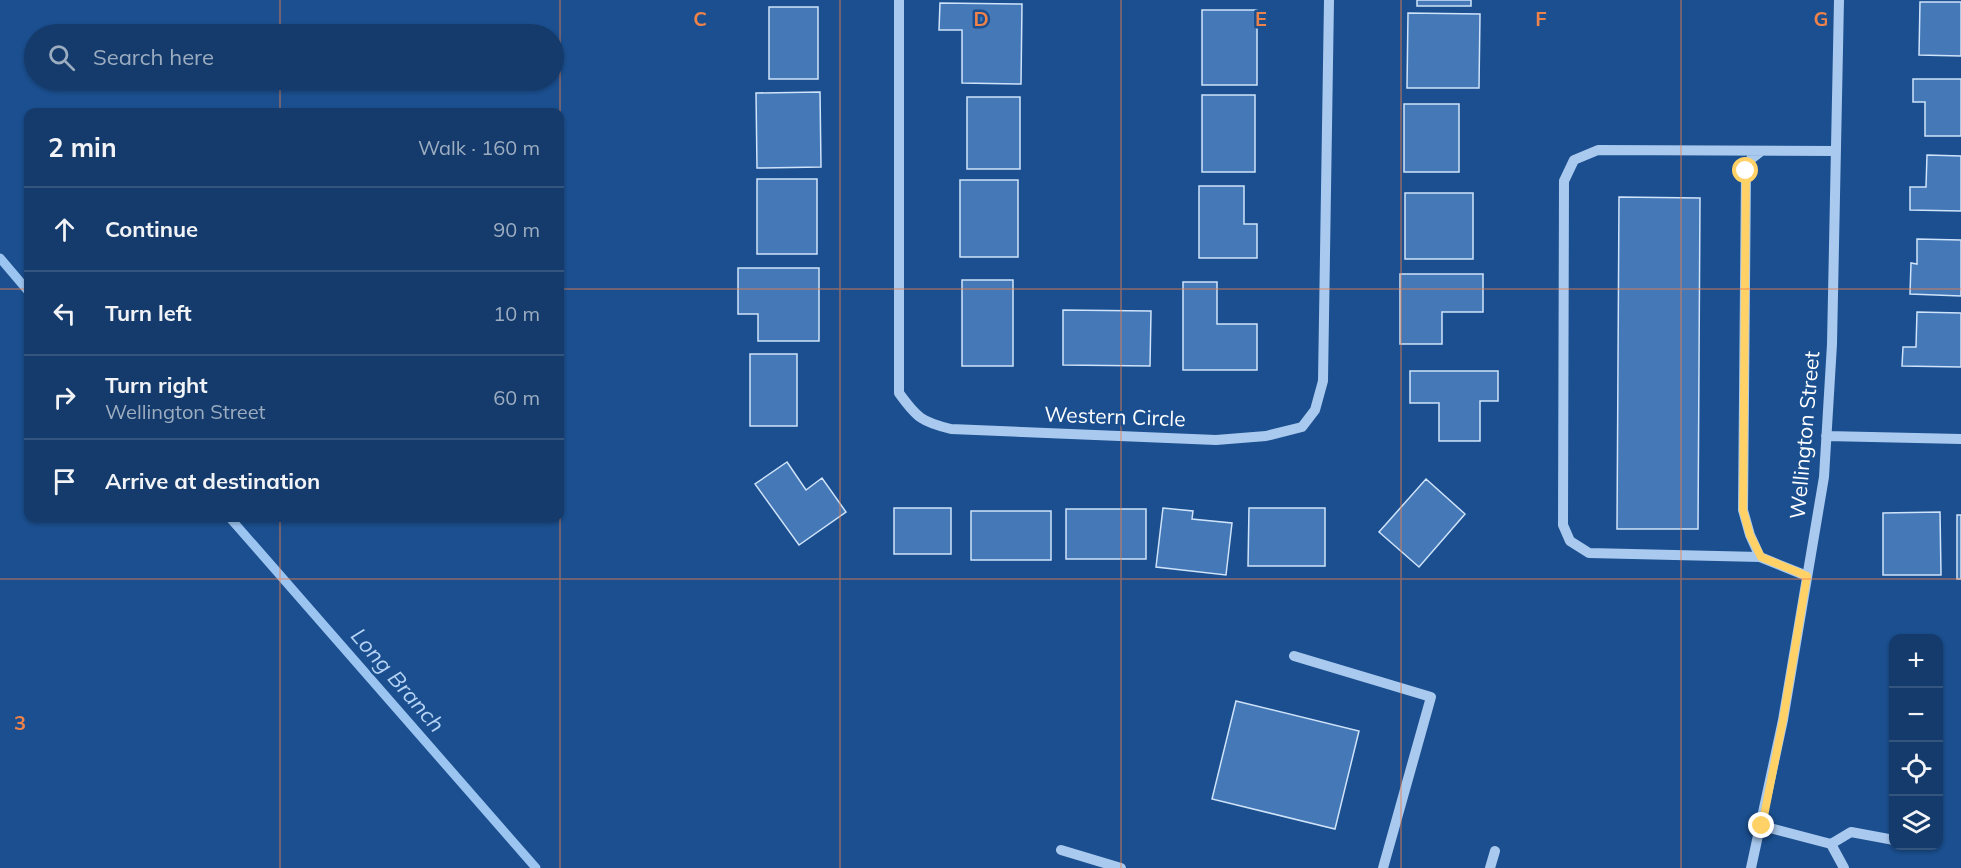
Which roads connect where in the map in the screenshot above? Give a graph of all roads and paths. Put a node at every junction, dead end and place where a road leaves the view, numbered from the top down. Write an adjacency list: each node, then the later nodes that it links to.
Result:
1 (899, 0): 2 (street, Western Circle)
2 (1329, 0)
3 (1839, 0): 4 (street, Wellington Street)
4 (1836, 151): 5 (street); 6 (street, Wellington Street)
5 (1760, 152): 8 (street); 8 (street)
6 (1826, 436): 7 (street); 9 (street, Wellington Street)
7 (1961, 439)
8 (1761, 557): 9 (street)
9 (1807, 576): 11 (street, Wellington Street)
10 (1294, 656): 17 (street)
11 (1762, 826): 13 (street); 19 (street, Wellington Street)
12 (1889, 839): 13 (street)
13 (1831, 844): 20 (street)
14 (1061, 850): 16 (street)
15 (1495, 851): 18 (street)
16 (1121, 868)
17 (1383, 868)
18 (1490, 868)
19 (1751, 868)
20 (1844, 868)

